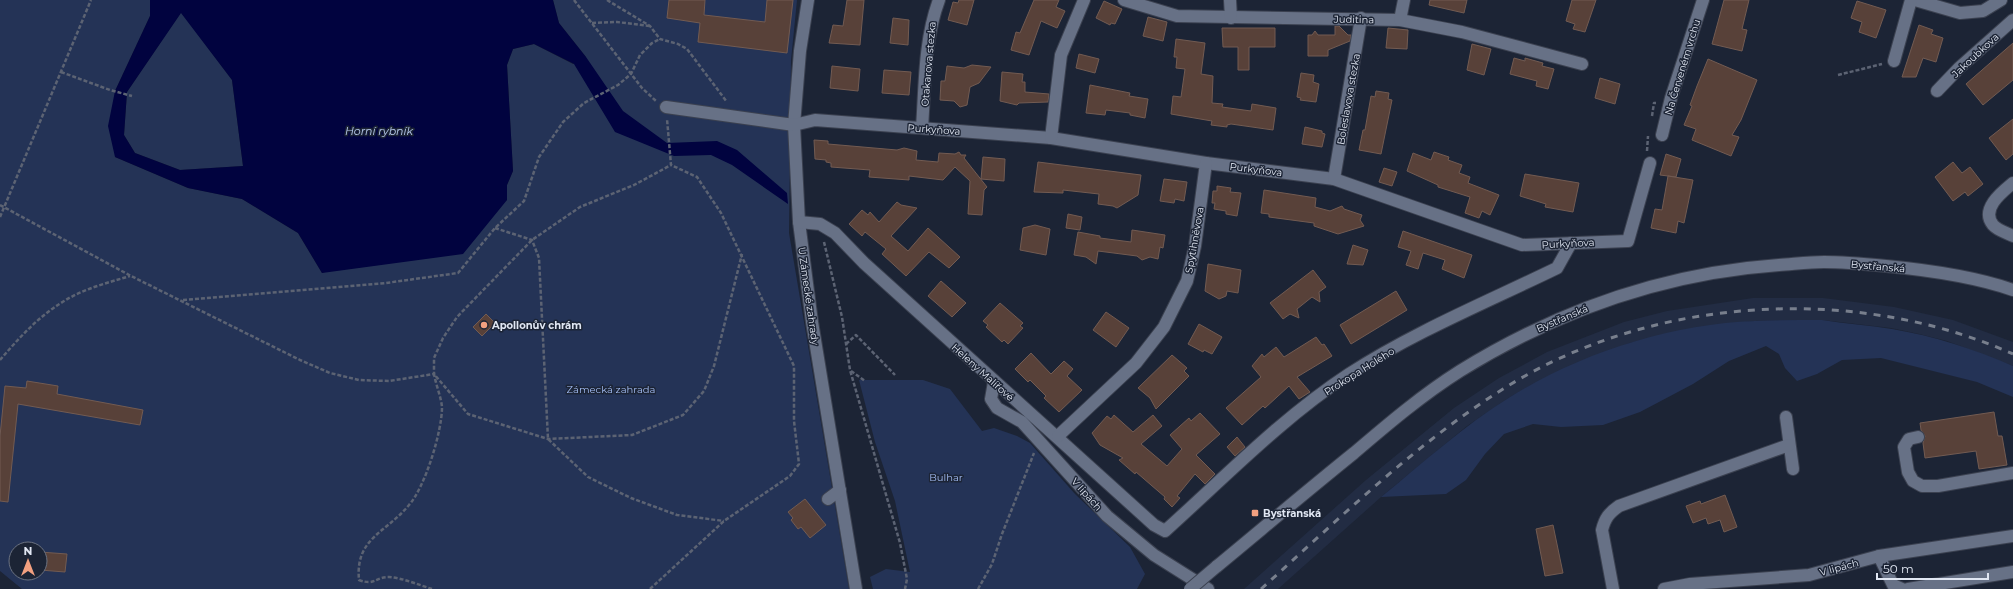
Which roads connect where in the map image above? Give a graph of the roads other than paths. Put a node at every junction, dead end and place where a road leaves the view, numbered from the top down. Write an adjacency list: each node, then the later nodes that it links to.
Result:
1 (808, 0): 19 (street, U Zámecké zahrady)
2 (939, 0): 20 (street, Otakarova stezka)
3 (1084, 0): 22 (street)
4 (1124, 0): 11 (street, Juditina)
5 (1230, 0): 11 (street)
6 (1404, 0): 13 (street)
7 (1702, 0): 21 (street, Na Červeném vrchu)
8 (1911, 0): 15 (street)
9 (1915, 0): 10 (street)
10 (2001, 0)
11 (1231, 18): 12 (street, Juditina)
12 (1361, 18): 13 (street, Juditina); 25 (street, Boleslavova stezka)
13 (1400, 20): 16 (street, Juditina)
14 (2013, 20): 17 (street, Jakoubkova)
15 (1894, 61)
16 (1582, 64)
17 (1937, 91)
18 (666, 107): 19 (street)
19 (794, 125): 20 (street, Purkyňova); 27 (street, U Zámecké zahrady)
20 (922, 128): 22 (street, Purkyňova)
21 (1662, 135)
22 (1051, 138): 23 (street, Purkyňova)
23 (1206, 163): 25 (street, Purkyňova); 33 (street, Spytihněvova)
24 (1650, 163): 29 (street, Purkyňova)
25 (1334, 179): 29 (street, Purkyňova)
26 (2013, 183): 28 (street)
27 (798, 222): 31 (street, Heleny Malířové); 38 (street, U Zámecké zahrady)
28 (2013, 236)
29 (1571, 243): 40 (street, Prokopa Holého)
30 (2013, 290): 46 (street, Bystřanská, bridge)
31 (994, 382): 33 (street, Heleny Malířové); 47 (street, V lipách)
32 (1786, 417): 35 (street)
33 (1058, 436): 40 (street, Heleny Malířové)
34 (1918, 437): 37 (street)
35 (1789, 445): 36 (street); 48 (street)
36 (1793, 469)
37 (2013, 473)
38 (840, 490): 39 (street); 45 (street, U Zámecké zahrady)
39 (828, 499)
40 (1165, 531)
41 (2013, 536): 42 (street, V lipách)
42 (1879, 556): 49 (street, V lipách); 50 (street)
43 (2013, 572): 44 (street)
44 (1982, 577): 51 (street); 52 (street)
45 (856, 589)
46 (1190, 589)
47 (1208, 589)
48 (1613, 589)
49 (1664, 589)
50 (1902, 589)
51 (1908, 589)
52 (1969, 589)

